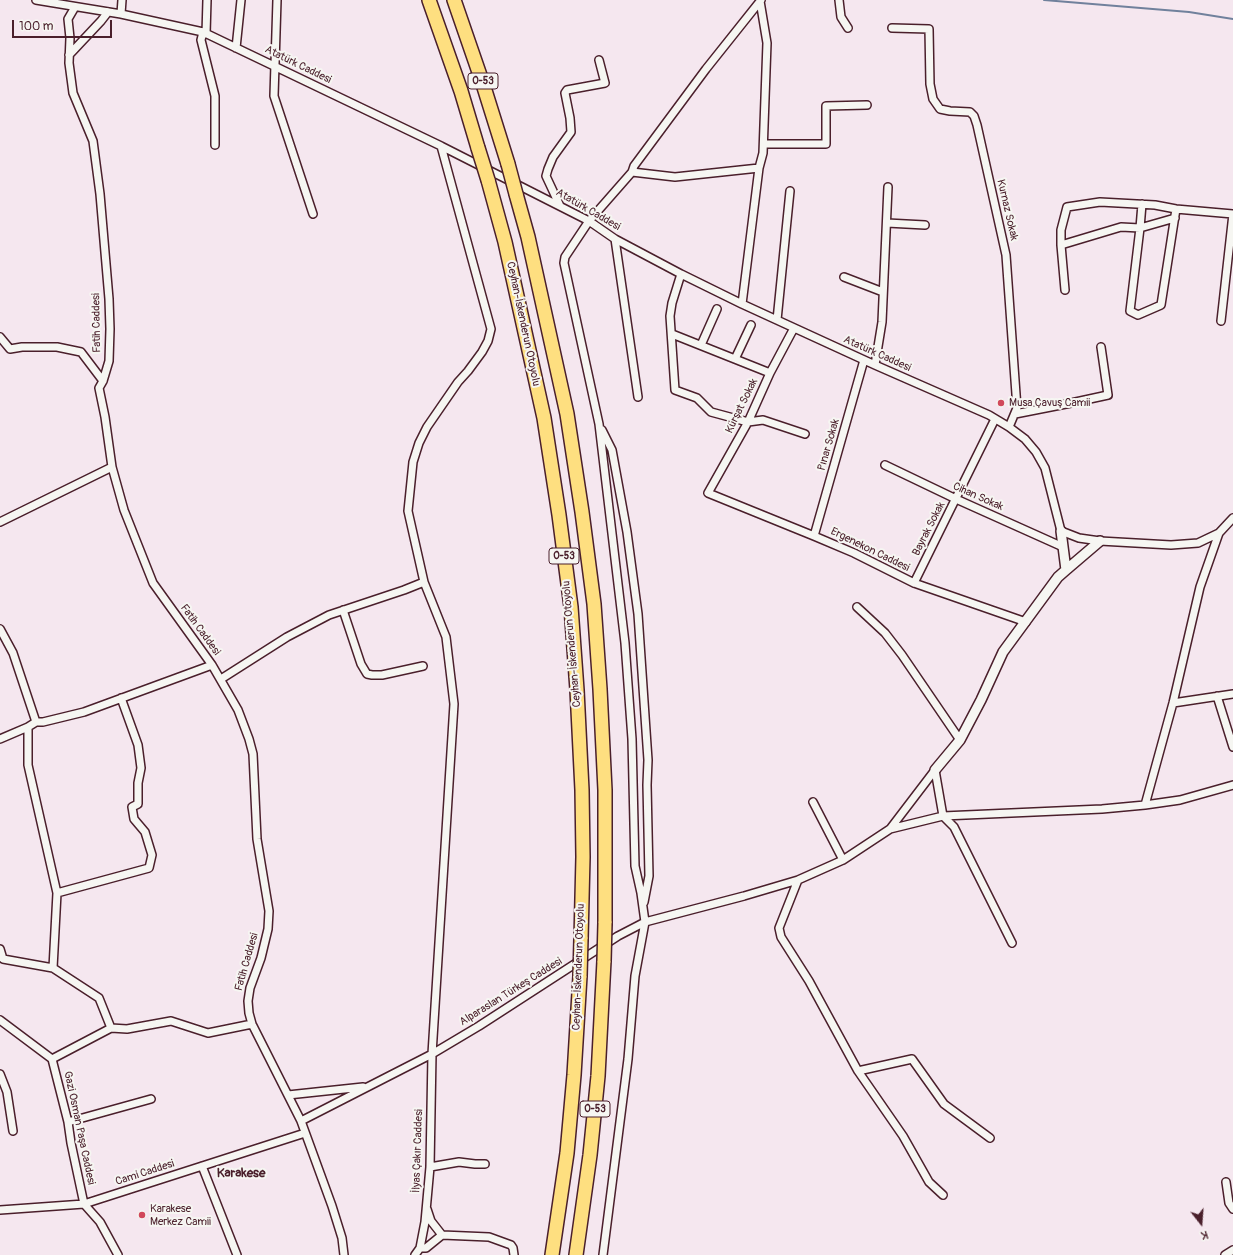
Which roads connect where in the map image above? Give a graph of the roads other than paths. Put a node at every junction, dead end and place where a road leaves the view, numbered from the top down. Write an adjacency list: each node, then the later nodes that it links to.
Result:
1 (36, 0): 10 (street, Atatürk Caddesi)
2 (122, 0): 12 (street)
3 (207, 0): 15 (street)
4 (241, 0): 16 (street)
5 (277, 0): 19 (street)
6 (429, 0): 142 (highway, Ceyhan-İskenderun Otoyolu / O-53, bridge)
7 (454, 0): 143 (highway, O-53, bridge)
8 (839, 0): 13 (street)
9 (761, 1): 21 (street); 25 (street)
10 (75, 7): 11 (street, Atatürk Caddesi); 17 (street, Fatih Caddesi)
11 (108, 12): 12 (street, Atatürk Caddesi); 17 (street)
12 (121, 14): 15 (street, Atatürk Caddesi)
13 (848, 28)
14 (892, 28): 60 (street, Kurnaz Sokak)
15 (204, 33): 16 (street, Atatürk Caddesi); 22 (street)
16 (236, 48): 19 (street, Atatürk Caddesi)
17 (69, 55): 58 (street, Fatih Caddesi)
18 (599, 60): 29 (street)
19 (274, 67): 23 (street, Atatürk Caddesi); 31 (street)
20 (867, 105): 21 (street)
21 (764, 144): 24 (street)
22 (215, 145)
23 (441, 146): 29 (street, Atatürk Caddesi); 78 (street, İlyas Çakır Caddesi)
24 (759, 168): 25 (street); 44 (street)
25 (632, 172): 34 (street)
26 (888, 187): 35 (street)
27 (790, 192): 46 (street)
28 (1142, 204): 30 (street); 37 (street); 39 (street)
29 (560, 206): 34 (street, Atatürk Caddesi)
30 (1176, 209): 32 (street); 33 (street)
31 (313, 214)
32 (1233, 214): 47 (street)
33 (1175, 218): 37 (street); 37 (street)
34 (589, 220): 38 (street, Atatürk Caddesi); 63 (street)
35 (887, 223): 36 (street); 43 (street)
36 (926, 225)
37 (1140, 228): 39 (street)
38 (615, 239): 40 (street, Atatürk Caddesi); 59 (street)
39 (1061, 245): 42 (street)
40 (681, 274): 44 (street, Atatürk Caddesi); 50 (street)
41 (844, 277): 43 (street)
42 (1065, 290)
43 (883, 292): 56 (street)
44 (742, 304): 46 (street, Atatürk Caddesi)
45 (717, 309): 52 (street)
46 (777, 320): 49 (street, Atatürk Caddesi)
47 (1221, 321)
48 (751, 325): 54 (street)
49 (794, 328): 55 (street, Atatürk Caddesi); 57 (street, Kürşat Sokak)
50 (672, 334): 52 (street); 62 (street)
51 (0, 337): 58 (street)
52 (701, 345): 54 (street)
53 (1101, 347): 60 (street)
54 (735, 359): 57 (street)
55 (864, 360): 56 (street, Atatürk Caddesi); 74 (street, Pınar Sokak)
56 (875, 365): 61 (street, Atatürk Caddesi)
57 (770, 373): 62 (street, Kürşat Sokak)
58 (103, 381): 67 (street, Fatih Caddesi)
59 (638, 397)
60 (1014, 414): 64 (street, Kurnaz Sokak)
61 (995, 419): 64 (street, Atatürk Caddesi); 69 (street, Bayrak Sokak)
62 (748, 422): 65 (street); 68 (street, Kürşat Sokak)
63 (599, 424): 105 (street); 105 (street)
64 (1010, 427): 72 (street, Atatürk Caddesi)
65 (805, 434)
66 (885, 465): 69 (street, Cihan Sokak)
67 (112, 467): 71 (street); 84 (street, Fatih Caddesi)
68 (708, 493): 74 (street, Ergenekon Caddesi)
69 (956, 500): 76 (street, Cihan Sokak); 79 (street, Bayrak Sokak)
70 (1233, 518): 73 (street)
71 (0, 522)
72 (1061, 531): 75 (street); 76 (street)
73 (1219, 533): 75 (street); 90 (street)
74 (814, 536): 79 (street, Ergenekon Caddesi)
75 (1100, 541): 77 (street)
76 (1063, 547): 77 (street)
77 (1066, 570): 82 (street)
78 (424, 582): 81 (street); 113 (street, İlyas Çakır Caddesi)
79 (914, 583): 82 (street, Ergenekon Caddesi)
80 (857, 606): 94 (street)
81 (343, 610): 85 (street); 86 (street)
82 (1026, 622): 94 (street)
83 (0, 629): 91 (street)
84 (212, 665): 86 (street, Fatih Caddesi); 89 (street)
85 (423, 666)
86 (221, 679): 111 (street, Fatih Caddesi)
87 (1233, 694): 88 (street)
88 (1217, 696): 90 (street); 95 (street)
89 (121, 698): 91 (street); 104 (street)
90 (1173, 703): 99 (street)
91 (36, 722): 92 (street)
92 (28, 727): 93 (street); 104 (street)
93 (0, 739)
94 (960, 740): 96 (street)
95 (1233, 747)
96 (935, 770): 100 (street); 101 (street)
97 (1233, 785): 99 (street)
98 (813, 802): 102 (street)
99 (1145, 805): 100 (street)
100 (944, 816): 101 (street); 107 (street)
101 (890, 829): 102 (street, Alparaslan Türkeş Caddesi)
102 (843, 860): 103 (street, Alparaslan Türkeş Caddesi)
103 (798, 880): 106 (street, Alparaslan Türkeş Caddesi); 115 (street)
104 (56, 893): 109 (street)
105 (643, 908): 106 (street)
106 (645, 922): 113 (street, Alparaslan Türkeş Caddesi); 144 (street)
107 (1012, 943)
108 (0, 949): 109 (street)
109 (53, 968): 112 (street)
110 (0, 1020): 114 (street, Gazi Osman Paşa Caddesi)
111 (252, 1024): 112 (street); 118 (street, Fatih Caddesi)
112 (111, 1028): 114 (street)
113 (432, 1054): 117 (street, Alparaslan Türkeş Caddesi); 127 (street, İlyas Çakır Caddesi)
114 (52, 1059): 121 (street, Gazi Osman Paşa Caddesi)
115 (858, 1071): 124 (street); 129 (street)
116 (0, 1074): 122 (street)
117 (369, 1086): 118 (street); 120 (street, Alparaslan Türkeş Caddesi)
118 (288, 1095): 120 (street, Fatih Caddesi)
119 (151, 1099): 121 (street)
120 (301, 1121): 123 (street, Fatih Caddesi)
121 (68, 1122): 130 (street, Gazi Osman Paşa Caddesi)
122 (13, 1131)
123 (305, 1133): 126 (street, Cami Caddesi); 139 (street, Fatih Caddesi)
124 (990, 1138)
125 (484, 1164): 127 (street)
126 (202, 1166): 130 (street, Cami Caddesi); 138 (street)
127 (430, 1167): 131 (street, İlyas Çakır Caddesi)
128 (1226, 1182): 132 (street)
129 (944, 1195)
130 (84, 1204): 133 (street, Cami Caddesi); 137 (street, Gazi Osman Paşa Caddesi)
131 (426, 1205): 134 (street); 135 (street, İlyas Çakır Caddesi)
132 (1233, 1209)
133 (0, 1210)
134 (442, 1235): 135 (street); 141 (street)
135 (420, 1248): 140 (street)
136 (1233, 1250): 145 (street)
137 (118, 1255)
138 (237, 1255)
139 (344, 1255)
140 (415, 1255)
141 (514, 1255)
142 (552, 1255)
143 (576, 1255)
144 (603, 1255)
145 (1226, 1255)

